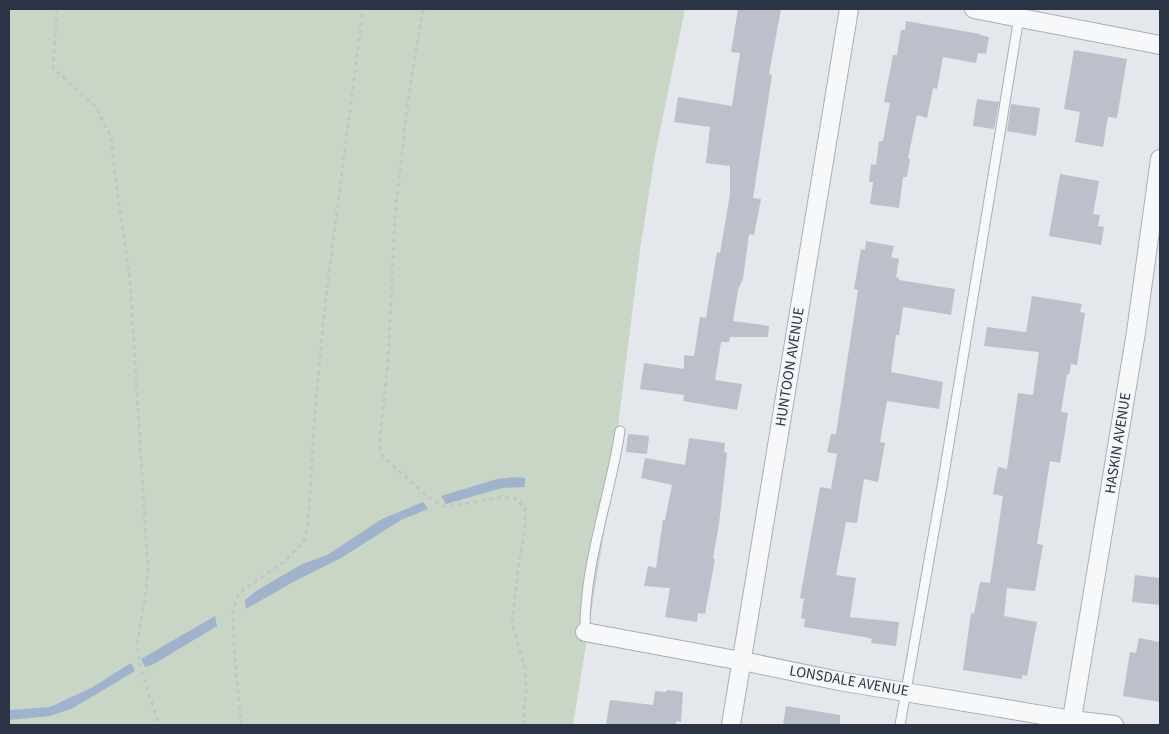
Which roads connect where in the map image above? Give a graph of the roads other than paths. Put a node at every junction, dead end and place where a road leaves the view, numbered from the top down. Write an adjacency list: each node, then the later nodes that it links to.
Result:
1 (850, 9): 8 (street, HUNTOON AVENUE)
2 (974, 9): 3 (street)
3 (1019, 17): 4 (street); 9 (lane)
4 (1160, 45)
5 (1160, 159): 10 (street, HASKIN AVENUE)
6 (620, 431): 7 (lane)
7 (585, 632): 8 (street, LONSDALE AVENUE)
8 (741, 662): 9 (street, LONSDALE AVENUE); 11 (street, HUNTOON AVENUE)
9 (906, 692): 10 (street, LONSDALE AVENUE); 12 (lane)
10 (1071, 723): 13 (street, LONSDALE AVENUE)
11 (731, 725)
12 (900, 725)
13 (1114, 725)

